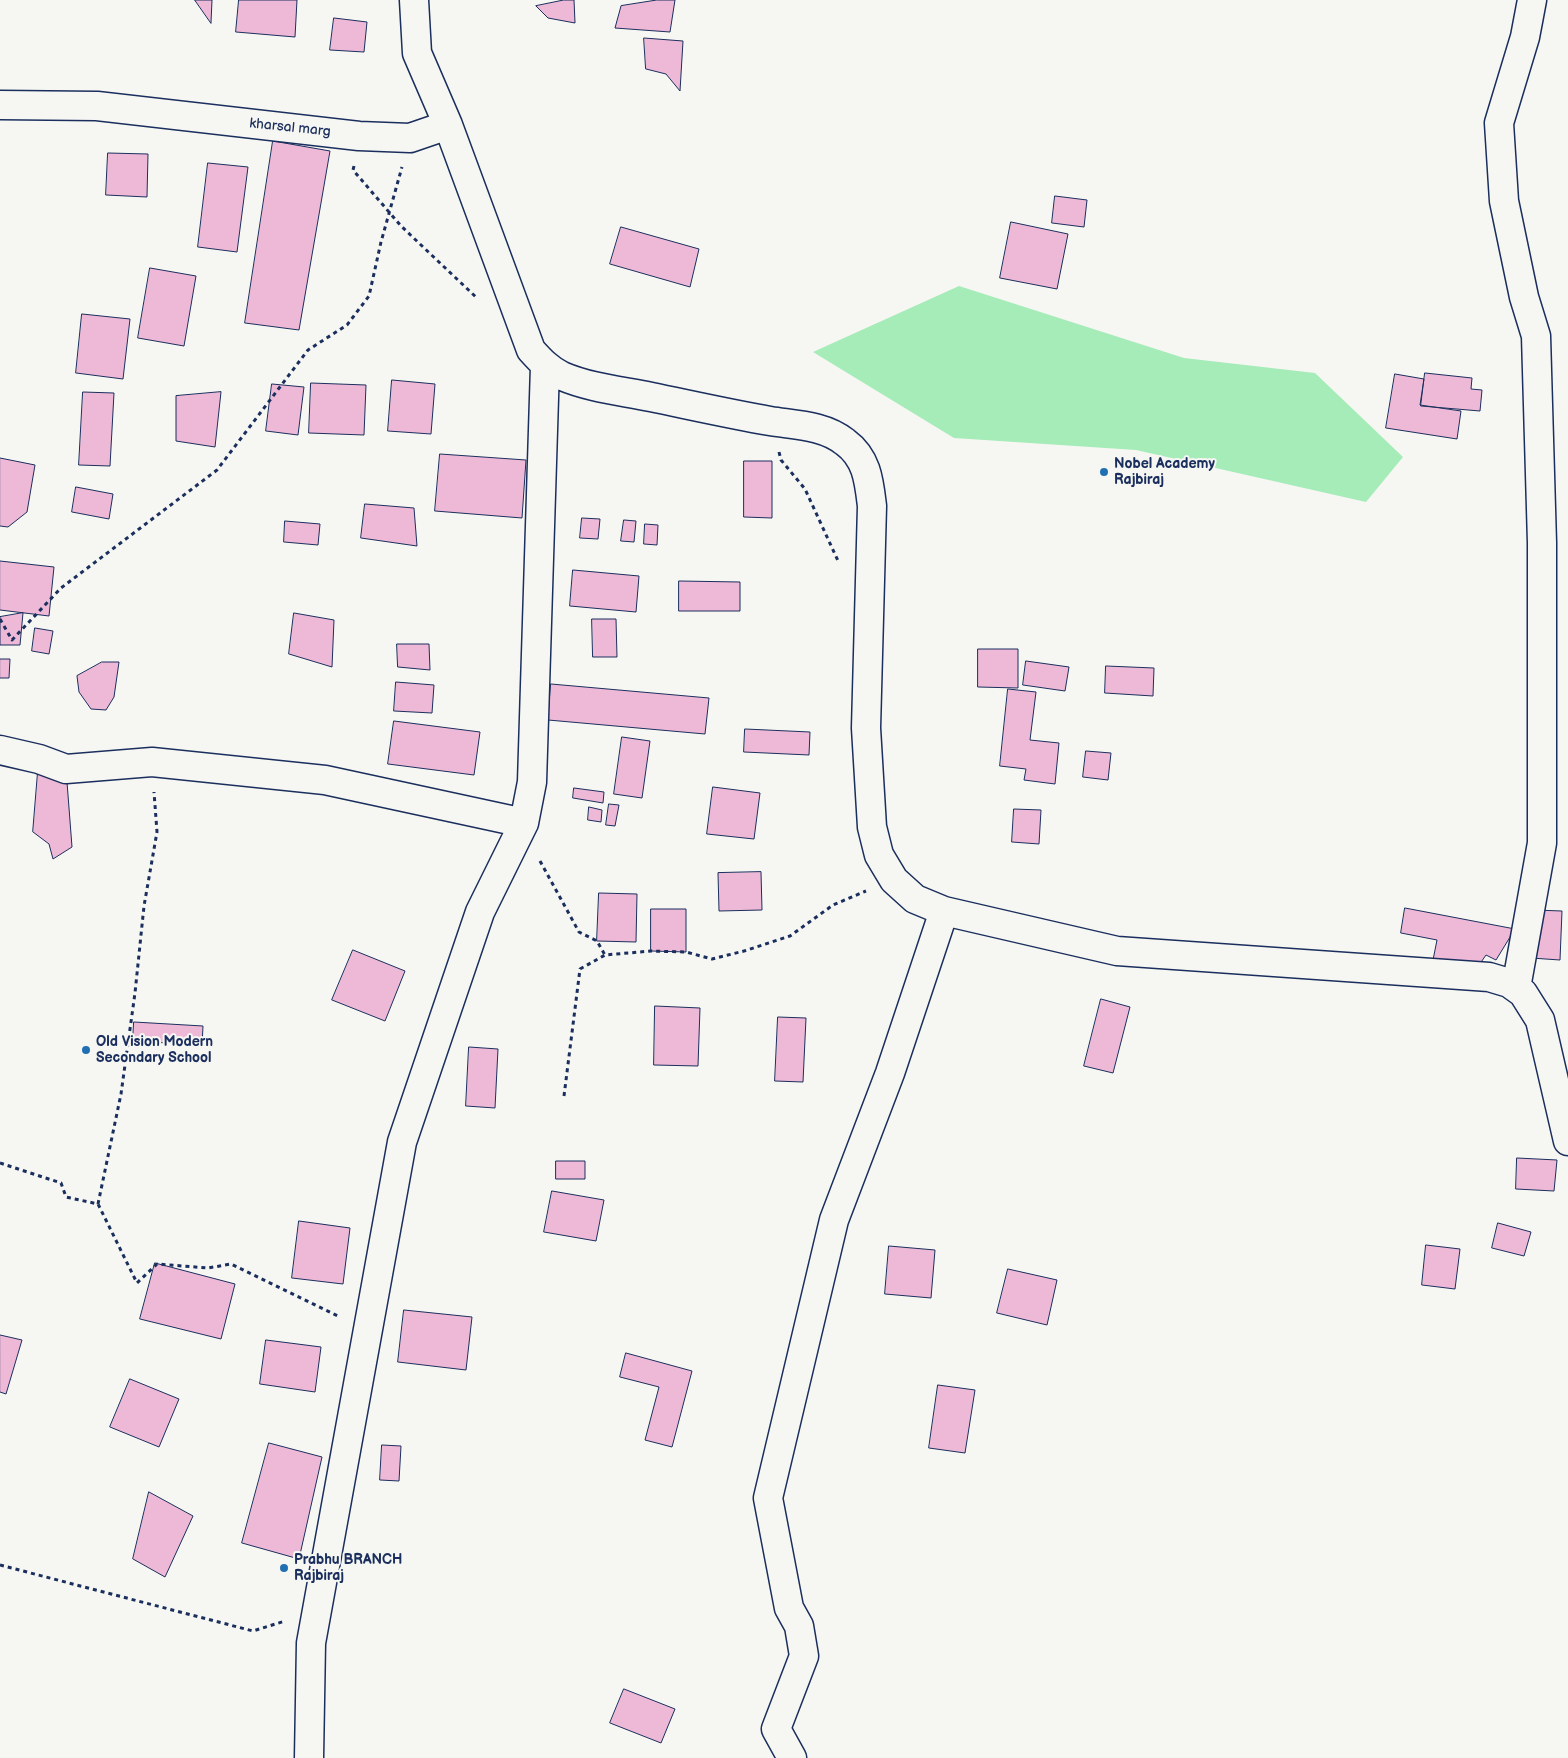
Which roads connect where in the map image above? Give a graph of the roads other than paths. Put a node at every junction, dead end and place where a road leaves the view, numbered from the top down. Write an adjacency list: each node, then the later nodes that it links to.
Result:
1 (414, 0): 4 (street)
2 (1532, 0): 9 (street)
3 (0, 105): 4 (street, kharsal marg)
4 (448, 125): 5 (street)
5 (545, 366): 7 (street); 8 (street)
6 (0, 750): 7 (street)
7 (524, 823): 11 (street)
8 (944, 911): 9 (street); 12 (street)
9 (1516, 988): 10 (street)
10 (1568, 1141)
11 (309, 1758)
12 (792, 1758)

